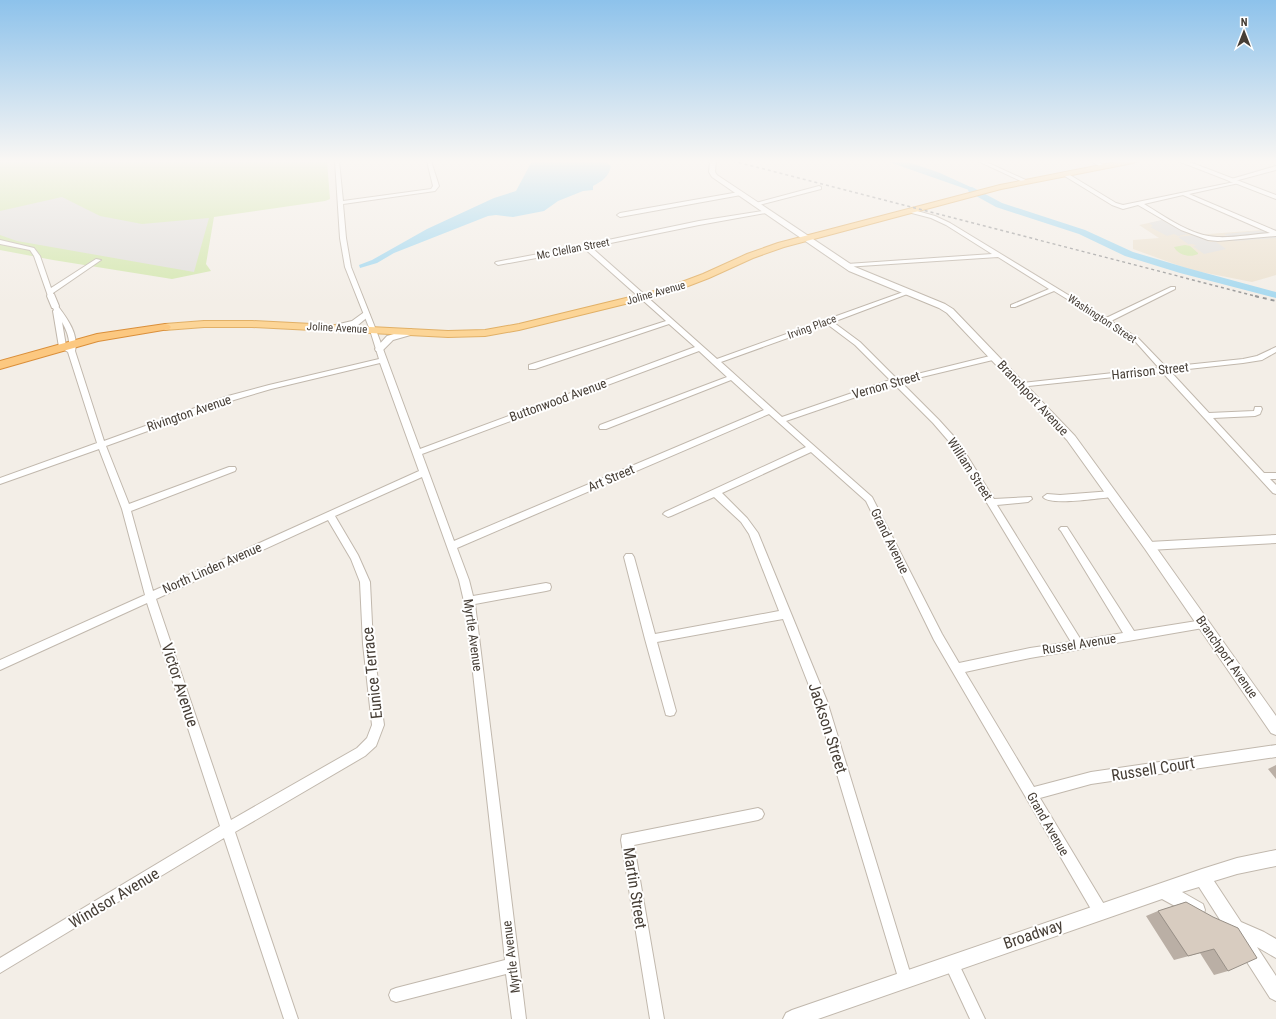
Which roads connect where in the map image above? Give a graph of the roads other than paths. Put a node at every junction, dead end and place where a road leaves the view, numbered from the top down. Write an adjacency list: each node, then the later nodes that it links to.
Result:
1 (340, 209): 25 (street, Myrtle Avenue)
2 (657, 209): 9 (street)
3 (762, 209): 7 (street, Branchport Avenue)
4 (923, 209): 8 (main road, Joline Avenue)
5 (1149, 209): 10 (street)
6 (1218, 209): 10 (street)
7 (766, 211): 11 (street, Branchport Avenue); 13 (street, Mc Clellan Street)
8 (910, 212): 11 (main road, Joline Avenue); 14 (street, Washington Street)
9 (620, 215)
10 (1276, 233)
11 (806, 239): 17 (street, Branchport Avenue); 22 (main road, Joline Avenue)
12 (0, 242): 21 (street, Victor Avenue)
13 (587, 247): 16 (street, Mc Clellan Street); 22 (street, Grand Avenue)
14 (1000, 255): 17 (street); 19 (street, Washington Street)
15 (98, 260): 21 (street)
16 (498, 263)
17 (847, 266): 20 (street, Branchport Avenue)
18 (1173, 288): 26 (street)
19 (1054, 289): 24 (street); 26 (street, Washington Street)
20 (908, 292): 27 (street, Irving Place); 38 (street, Branchport Avenue)
21 (50, 294): 23 (street, Victor Avenue)
22 (643, 297): 28 (street, Grand Avenue); 32 (main road, Joline Avenue)
23 (55, 306): 33 (street, Victor Avenue); 33 (street, Victor Avenue)
24 (1013, 306)
25 (366, 316): 30 (street); 31 (street, Myrtle Avenue)
26 (1106, 320): 43 (street, Washington Street)
27 (827, 321): 40 (street, Irving Place); 45 (street, William Street)
28 (670, 322): 34 (street, Grand Avenue); 42 (street)
29 (164, 327): 30 (main road, Joline Avenue); 33 (highway)
30 (334, 328): 31 (main road, Joline Avenue)
31 (373, 330): 32 (main road, Joline Avenue); 35 (street, Myrtle Avenue)
32 (411, 332): 35 (street)
33 (68, 345): 37 (highway); 41 (highway); 52 (street, Victor Avenue)
34 (700, 348): 40 (street, Grand Avenue); 54 (street, Buttonwood Avenue)
35 (379, 349): 39 (street, Myrtle Avenue)
36 (1276, 349): 43 (street, Harrison Street)
37 (0, 356)
38 (994, 357): 45 (street, Vernon Street); 46 (street, Branchport Avenue)
39 (383, 360): 52 (street, Rivington Avenue); 54 (street, Myrtle Avenue)
40 (715, 362): 44 (street, Grand Avenue)
41 (0, 365)
42 (532, 367)
43 (1165, 370): 46 (street, Harrison Street); 49 (street, Washington Street)
44 (732, 377): 48 (street, Grand Avenue); 51 (street)
45 (896, 381): 50 (street, Vernon Street); 65 (street, William Street)
46 (1022, 385): 62 (street, Branchport Avenue)
47 (1258, 409): 49 (street)
48 (770, 410): 50 (street, Grand Avenue); 71 (street, Art Street)
49 (1207, 416): 57 (street, Washington Street)
50 (780, 420): 53 (street, Grand Avenue)
51 (603, 427)
52 (100, 444): 59 (street, Rivington Avenue); 66 (street, Victor Avenue)
53 (812, 448): 61 (street); 83 (street, Grand Avenue)
54 (417, 453): 56 (street, Myrtle Avenue)
55 (232, 469): 66 (street)
56 (424, 472): 68 (street, North Linden Avenue); 71 (street, Myrtle Avenue)
57 (1262, 476): 58 (street); 60 (street, Washington Street)
58 (1276, 476)
59 (0, 481)
60 (1276, 491)
61 (716, 493): 67 (street); 77 (street, Jackson Street)
62 (1112, 494): 63 (street); 72 (street, Branchport Avenue)
63 (1048, 497)
64 (1028, 499): 65 (street)
65 (991, 502): 81 (street, William Street)
66 (126, 509): 75 (street, Victor Avenue)
67 (668, 514)
68 (330, 515): 75 (street, North Linden Avenue); 89 (street, Eunice Terrace)
69 (1064, 528): 79 (street)
70 (1276, 539): 72 (street)
71 (452, 546): 76 (street, Myrtle Avenue)
72 (1149, 546): 78 (street, Branchport Avenue)
73 (629, 557): 80 (street)
74 (546, 587): 76 (street)
75 (150, 596): 82 (street, North Linden Avenue); 89 (street, Victor Avenue)
76 (469, 601): 97 (street, Myrtle Avenue)
77 (786, 614): 80 (street); 99 (street, Jackson Street)
78 (1203, 624): 79 (street, Russel Avenue); 85 (street, Branchport Avenue)
79 (1130, 636): 81 (street, Russel Avenue)
80 (650, 639): 84 (street)
81 (1078, 644): 83 (street, Russel Avenue)
82 (0, 665)
83 (956, 669): 87 (street, Grand Avenue)
84 (670, 711)
85 (1276, 728)
86 (1276, 751): 87 (street, Russell Court)
87 (1031, 794): 93 (street, Grand Avenue)
88 (758, 814): 105 (street, Martin Street)
89 (228, 829): 98 (street, Windsor Avenue); 103 (street, Victor Avenue)
90 (1276, 858): 91 (street, Broadway)
91 (1202, 877): 92 (street, Broadway); 94 (street)
92 (1163, 890): 93 (street, Broadway); 94 (street)
93 (1100, 911): 96 (street, Broadway)
94 (1234, 928): 95 (street); 100 (street)
95 (1276, 949)
96 (951, 963): 99 (street, Broadway); 106 (street)
97 (512, 965): 101 (street); 104 (street, Myrtle Avenue)
98 (0, 966)
99 (905, 980): 102 (street, Broadway)
100 (1276, 992)
101 (396, 995)
102 (799, 1018)
103 (291, 1019)
104 (519, 1019)
105 (657, 1019)
106 (978, 1019)

